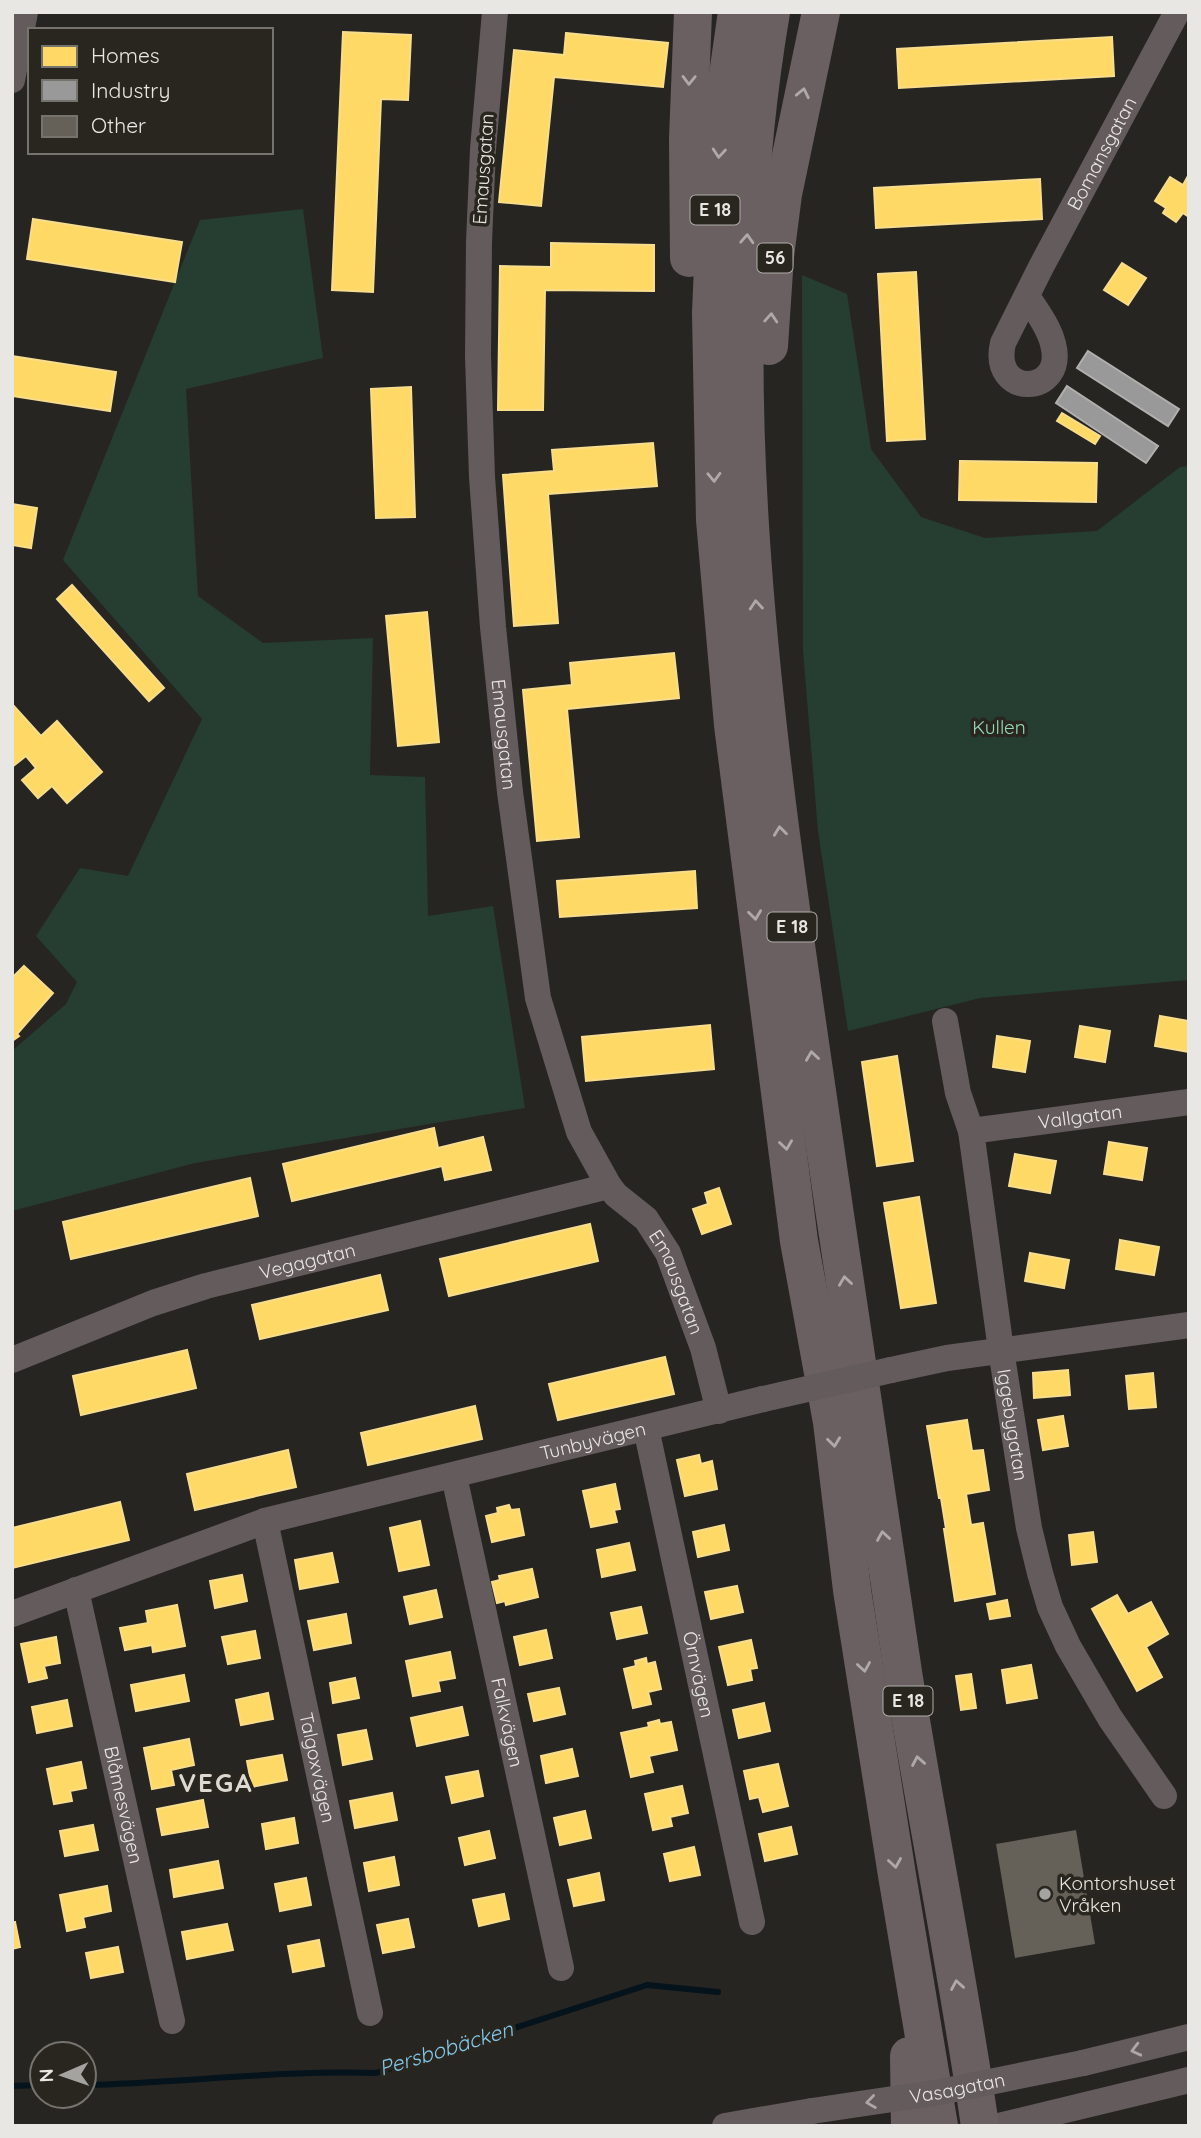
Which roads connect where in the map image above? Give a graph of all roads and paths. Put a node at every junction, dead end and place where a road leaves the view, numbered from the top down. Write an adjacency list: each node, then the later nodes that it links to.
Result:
1 (25, 12): 8 (street)
2 (495, 12): 15 (street, Emausgatan)
3 (693, 12): 10 (highway, one-way to 10)
4 (737, 12): 10 (highway, E 18, one-way to 10)
5 (771, 12): 11 (highway, E 18, one-way to 5)
6 (821, 12): 11 (highway, 56, one-way to 6)
7 (1177, 12): 9 (street, Bomansgatan)
8 (12, 80)
9 (1027, 296)
10 (712, 408): 28 (highway, E 18, one-way to 28)
11 (750, 503): 32 (highway, E 18, one-way to 11)
12 (945, 1021): 14 (street, Iggebygatan)
13 (1189, 1102): 14 (street, Vallgatan)
14 (971, 1131): 17 (street, Iggebygatan)
15 (609, 1186): 18 (street, Vegagatan); 19 (street, Emausgatan)
16 (1189, 1325): 17 (street, Tunbyvägen)
17 (1001, 1350): 19 (street, Tunbyvägen, bridge); 25 (street, Iggebygatan)
18 (12, 1360)
19 (719, 1411): 20 (street, Tunbyvägen)
20 (646, 1428): 21 (street, Tunbyvägen); 26 (street, Örnvägen)
21 (454, 1476): 22 (street, Tunbyvägen); 27 (street, Falkvägen)
22 (265, 1521): 23 (street, Tunbyvägen); 29 (street, Talgoxvägen)
23 (76, 1590): 24 (street, Tunbyvägen); 30 (street, Blåmesvägen)
24 (12, 1614)
25 (1164, 1796)
26 (752, 1922)
27 (561, 1968)
28 (919, 2003): 35 (highway, E 18); 36 (highway, E 18)
29 (370, 2013)
30 (172, 2021)
31 (1189, 2037): 34 (street, Vasagatan, one-way to 34, bridge)
32 (969, 2052): 37 (highway, E 18); 38 (highway, E 18)
33 (1185, 2083): 39 (street)
34 (724, 2126)
35 (909, 2126)
36 (939, 2126)
37 (980, 2126)
38 (991, 2126)
39 (999, 2126)

